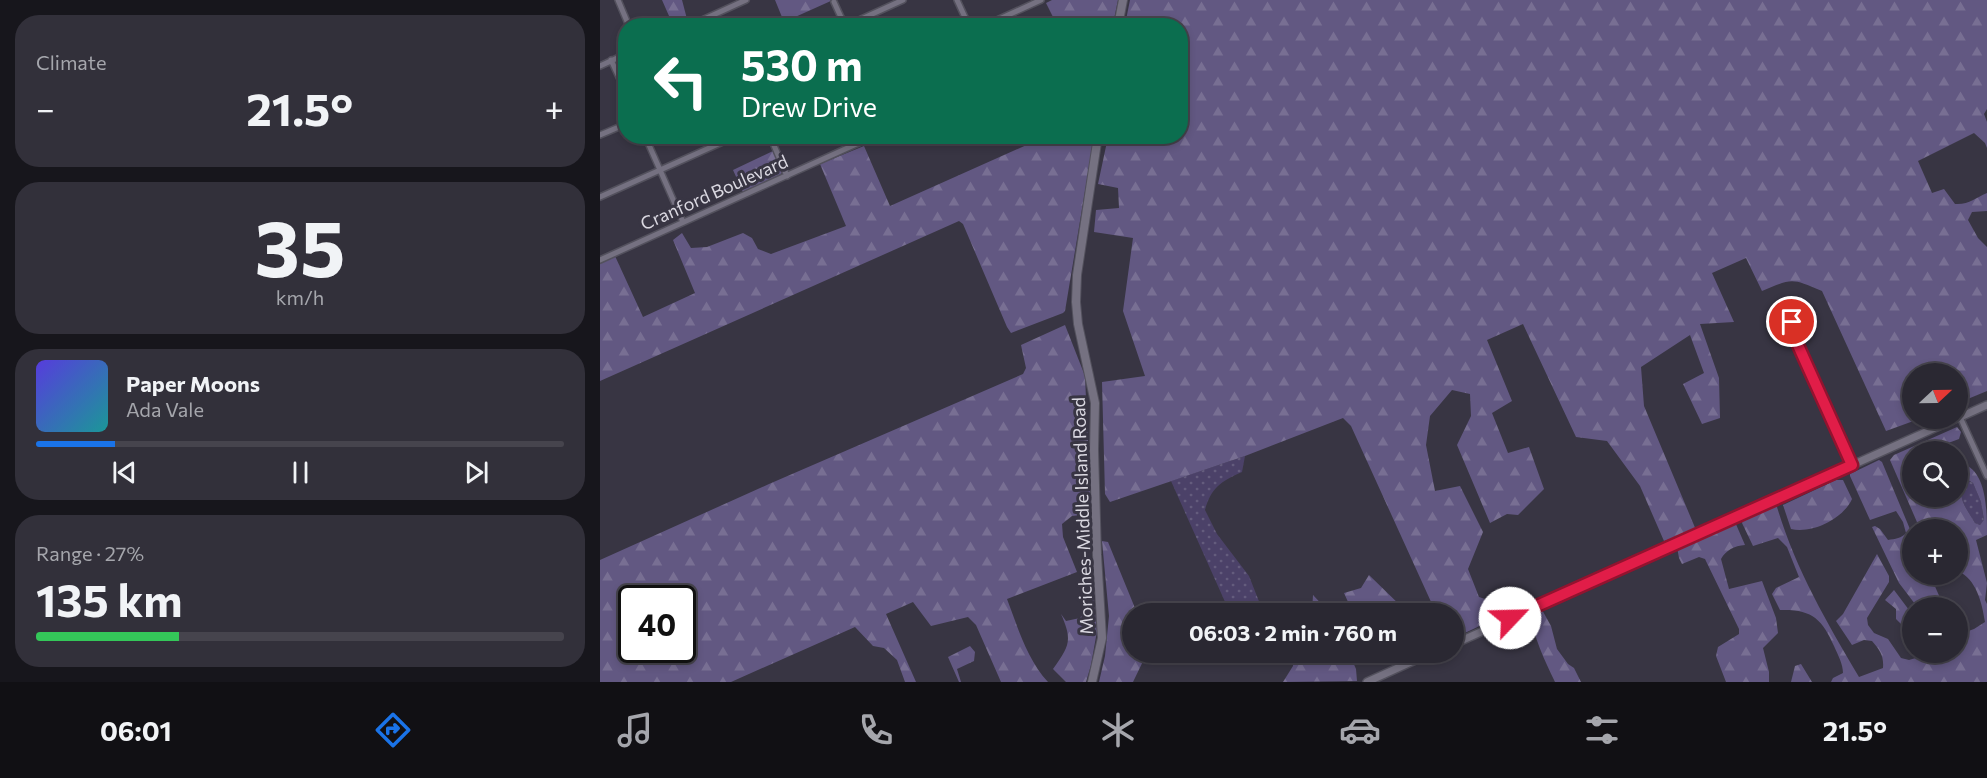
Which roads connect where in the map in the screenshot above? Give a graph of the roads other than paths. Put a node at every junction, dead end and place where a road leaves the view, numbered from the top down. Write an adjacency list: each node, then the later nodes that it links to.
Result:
1 (618, 0): 8 (street)
2 (746, 0): 9 (street)
3 (903, 0): 11 (street)
4 (957, 0): 12 (street)
5 (1041, 0): 13 (street)
6 (1123, 0): 14 (main road)
7 (834, 2): 10 (street)
8 (626, 18)
9 (707, 18)
10 (842, 18)
11 (864, 18)
12 (965, 18)
13 (1002, 18)
14 (1120, 18)
15 (618, 57): 16 (street)
16 (611, 60): 17 (street); 18 (street)
17 (600, 66)
18 (618, 75)
19 (618, 127): 20 (street)
20 (600, 135)
21 (649, 144): 26 (street)
22 (718, 144): 26 (street)
23 (773, 144): 27 (street)
24 (857, 144): 27 (street, Cranford Boulevard)
25 (1097, 144): 40 (main road, Moriches-Middle Island Road)
26 (660, 170): 28 (street); 29 (street)
27 (787, 176): 29 (street, Cranford Boulevard)
28 (600, 197)
29 (683, 222): 30 (street, Cranford Boulevard)
30 (600, 260)
31 (1793, 334): 36 (street)
32 (1987, 405): 33 (street)
33 (1968, 414)
34 (1933, 429): 36 (street)
35 (1964, 429): 37 (street)
36 (1852, 465): 38 (street)
37 (1987, 476)
38 (1464, 640)
39 (1409, 663): 41 (street)
40 (1092, 682)
41 (1367, 682)

